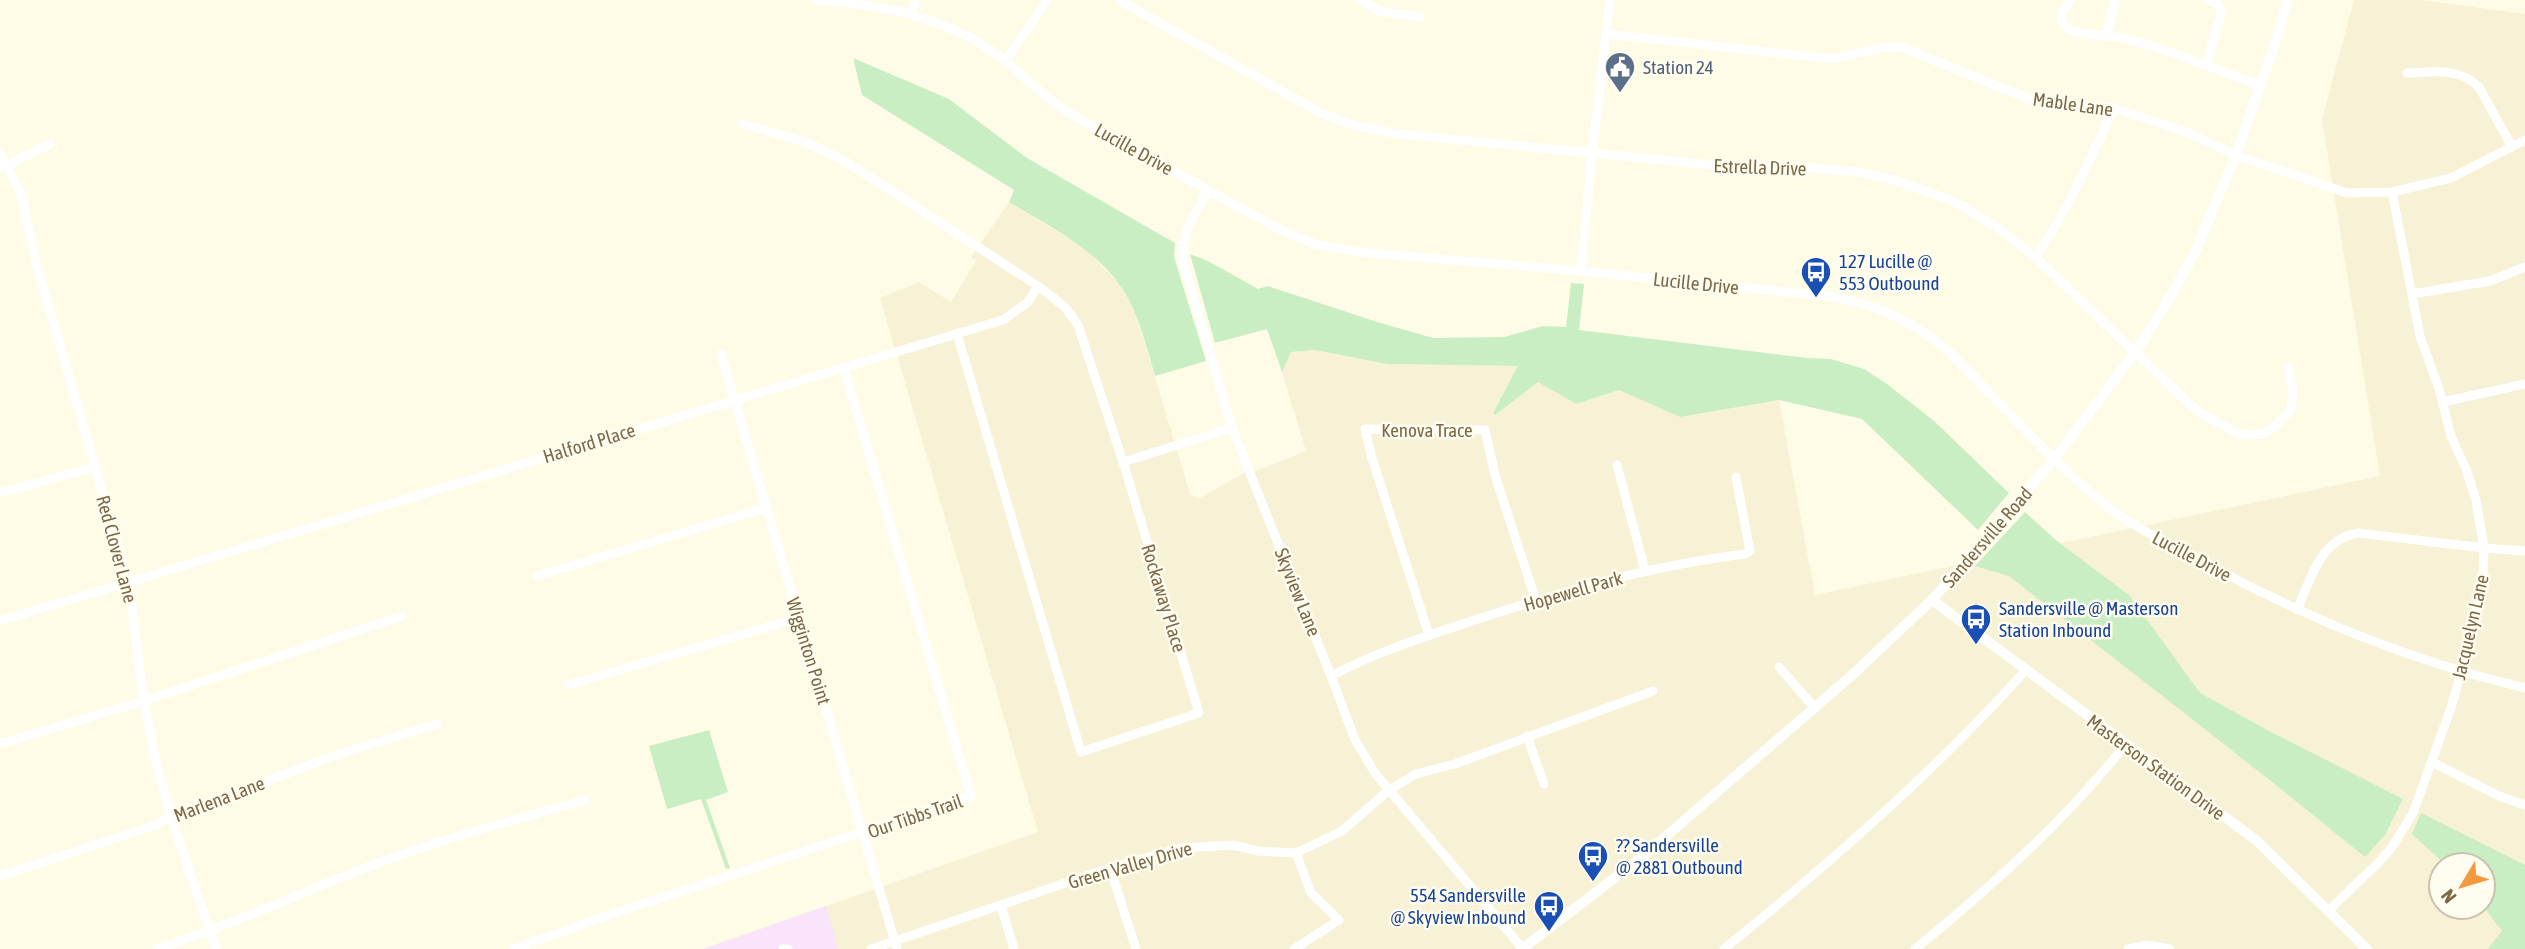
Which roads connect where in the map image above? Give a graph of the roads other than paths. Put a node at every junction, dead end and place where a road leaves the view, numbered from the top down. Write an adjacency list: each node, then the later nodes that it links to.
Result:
1 (815, 0): 11 (street, Lucille Drive)
2 (916, 0): 11 (street)
3 (1048, 0): 15 (street)
4 (1119, 0): 25 (street, Estrella Drive)
5 (1359, 0): 12 (street)
6 (1610, 0): 13 (street)
7 (2071, 0): 14 (street)
8 (2116, 0): 14 (street)
9 (2207, 0): 16 (street)
10 (2287, 0): 18 (street, Sandersville Road)
11 (912, 14): 15 (street, Lucille Drive)
12 (1420, 17)
13 (1607, 34): 19 (street, Mable Lane); 25 (street)
14 (2106, 35): 16 (street)
15 (1005, 61): 28 (street, Lucille Drive)
16 (2206, 65): 18 (street)
17 (2407, 73): 23 (street)
18 (2261, 86): 26 (street, Sandersville Road)
19 (2114, 108): 26 (street, Mable Lane); 30 (street)
20 (743, 124): 33 (street, Rockaway Place)
21 (2525, 140): 23 (street, Mable Lane)
22 (50, 144): 27 (street)
23 (2512, 147): 29 (street, Mable Lane)
24 (0, 153): 27 (street, Red Clover Lane)
25 (1591, 153): 30 (street, Estrella Drive); 32 (street)
26 (2236, 155): 29 (street, Mable Lane); 36 (street, Sandersville Road)
27 (3, 168): 47 (street, Red Clover Lane)
28 (1208, 191): 32 (street, Lucille Drive); 43 (street, Skyview Lane)
29 (2392, 192): 34 (street, Jacquelyn Lane)
30 (2035, 257): 36 (street, Estrella Drive)
31 (2525, 267): 34 (street)
32 (1581, 271): 44 (street, Lucille Drive)
33 (1038, 286): 35 (street, Halford Place); 45 (street, Rockaway Place)
34 (2412, 294): 42 (street, Jacquelyn Lane)
35 (957, 334): 39 (street, Halford Place); 45 (street, Rockaway Place)
36 (2135, 353): 38 (street, Estrella Drive); 44 (street, Sandersville Road)
37 (721, 354): 41 (street, Wigginton Point)
38 (2288, 366)
39 (844, 369): 41 (street, Halford Place); 82 (street, Our Tibbs Trail)
40 (2525, 384): 42 (street)
41 (734, 400): 50 (street, Wigginton Point); 55 (street, Halford Place)
42 (2443, 402): 51 (street, Jacquelyn Lane)
43 (1232, 428): 45 (street); 66 (street, Skyview Lane)
44 (2055, 457): 56 (street, Sandersville Road); 58 (street, Lucille Drive)
45 (1124, 462)
46 (1617, 466): 53 (street)
47 (95, 467): 49 (street); 55 (street, Red Clover Lane)
48 (1736, 477): 53 (street, Hopewell Park)
49 (0, 493)
50 (766, 508): 54 (street); 60 (street, Wigginton Point)
51 (2484, 548): 52 (street); 58 (street); 64 (street, Jacquelyn Lane)
52 (2525, 551)
53 (1645, 570): 57 (street, Hopewell Park)
54 (537, 576)
55 (129, 583): 61 (street, Halford Place); 70 (street, Red Clover Lane)
56 (1932, 600): 65 (street, Masterson Station Drive); 71 (street, Sandersville Road)
57 (1536, 601): 62 (street, Hopewell Park); 62 (street, Kenova Trace)
58 (2297, 610): 64 (street, Lucille Drive)
59 (402, 616): 70 (street)
60 (799, 618): 67 (street); 82 (street, Wigginton Point)
61 (0, 621)
62 (1429, 635): 66 (street, Hopewell Park)
63 (1779, 667): 71 (street)
64 (2460, 670): 68 (street, Lucille Drive); 76 (street, Jacquelyn Lane)
65 (2025, 671): 75 (street, Masterson Station Drive); 98 (street)
66 (1332, 676): 78 (street, Skyview Lane)
67 (568, 685)
68 (2525, 688)
69 (1653, 691): 73 (street, Green Valley Drive)
70 (144, 701): 74 (street); 81 (street, Red Clover Lane)
71 (1815, 708): 97 (street, Sandersville Road)
72 (438, 724): 81 (street, Marlena Lane)
73 (1527, 736): 77 (street); 78 (street, Green Valley Drive)
74 (0, 744)
75 (2126, 744): 87 (street, Masterson Station Drive); 99 (street)
76 (2432, 762): 80 (street); 87 (street, Jacquelyn Lane)
77 (1544, 784)
78 (1389, 790): 83 (street, Green Valley Drive); 97 (street, Skyview Lane)
79 (585, 800): 88 (street)
80 (2525, 805)
81 (171, 817): 85 (street, Marlena Lane); 88 (street, Red Clover Lane)
82 (863, 833): 89 (street, Wigginton Point); 92 (street, Our Tibbs Trail)
83 (1296, 853): 84 (street, Green Valley Drive); 96 (street)
84 (1110, 868): 86 (street, Green Valley Drive); 95 (street)
85 (0, 876)
86 (1001, 905): 89 (street, Green Valley Drive); 94 (street)
87 (2329, 910): 102 (street, Masterson Station Drive)
88 (210, 932): 90 (street); 91 (street, Red Clover Lane)
89 (896, 945): 93 (street, Green Valley Drive)
90 (157, 949)
91 (216, 949)
92 (514, 949)
93 (871, 949)
94 (1014, 949)
95 (1136, 949)
96 (1294, 949)
97 (1523, 949)
98 (1724, 949)
99 (1915, 949)
100 (2128, 949): 101 (street)
101 (2170, 949)
102 (2367, 949)

